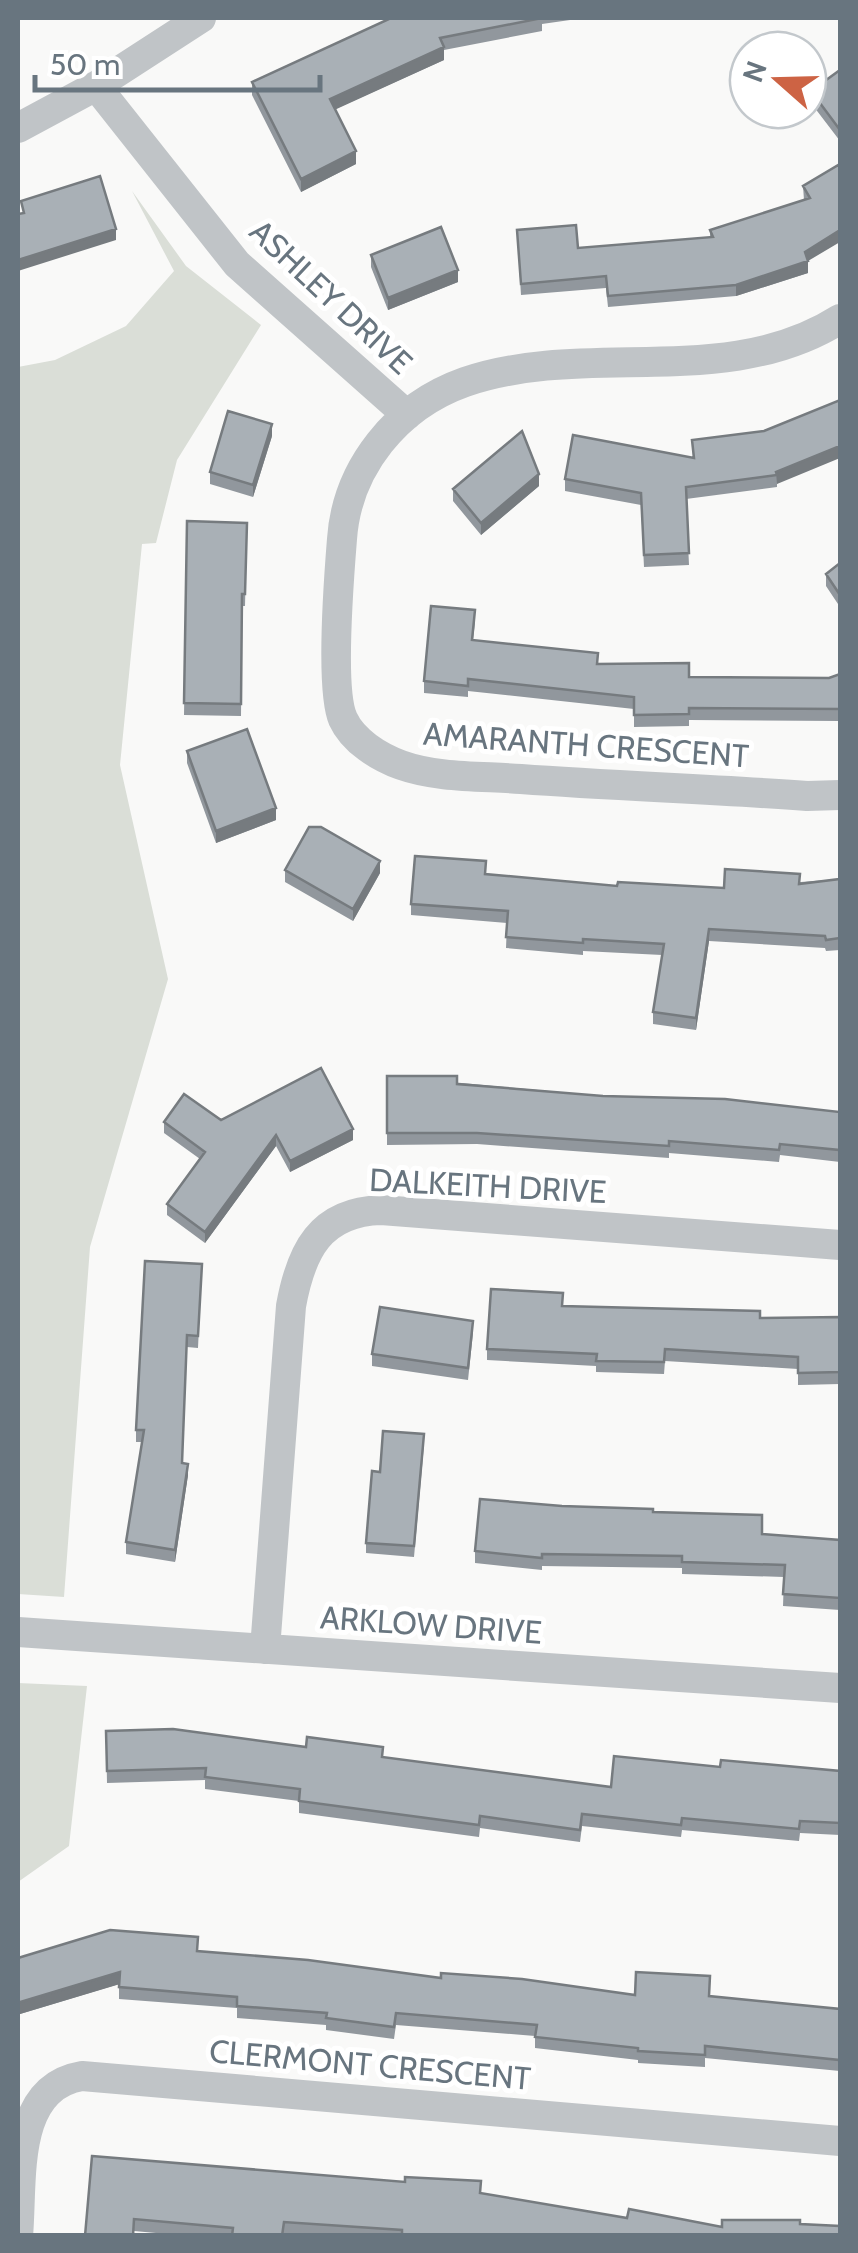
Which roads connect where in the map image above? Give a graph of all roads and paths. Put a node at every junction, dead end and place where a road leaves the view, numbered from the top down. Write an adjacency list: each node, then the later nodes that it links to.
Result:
1 (201, 18): 2 (street)
2 (96, 86): 3 (street); 5 (street, ASHLEY DRIVE)
3 (18, 128)
4 (840, 319): 5 (street, AMARANTH CRESCENT)
5 (407, 416): 6 (street, AMARANTH CRESCENT)
6 (840, 795)
7 (840, 1245): 9 (street, DALKEITH DRIVE)
8 (18, 1632): 9 (street, ARKLOW DRIVE)
9 (265, 1649): 10 (street, ARKLOW DRIVE)
10 (840, 1688)
11 (840, 2141): 12 (street, CLERMONT CRESCENT)
12 (18, 2236)

